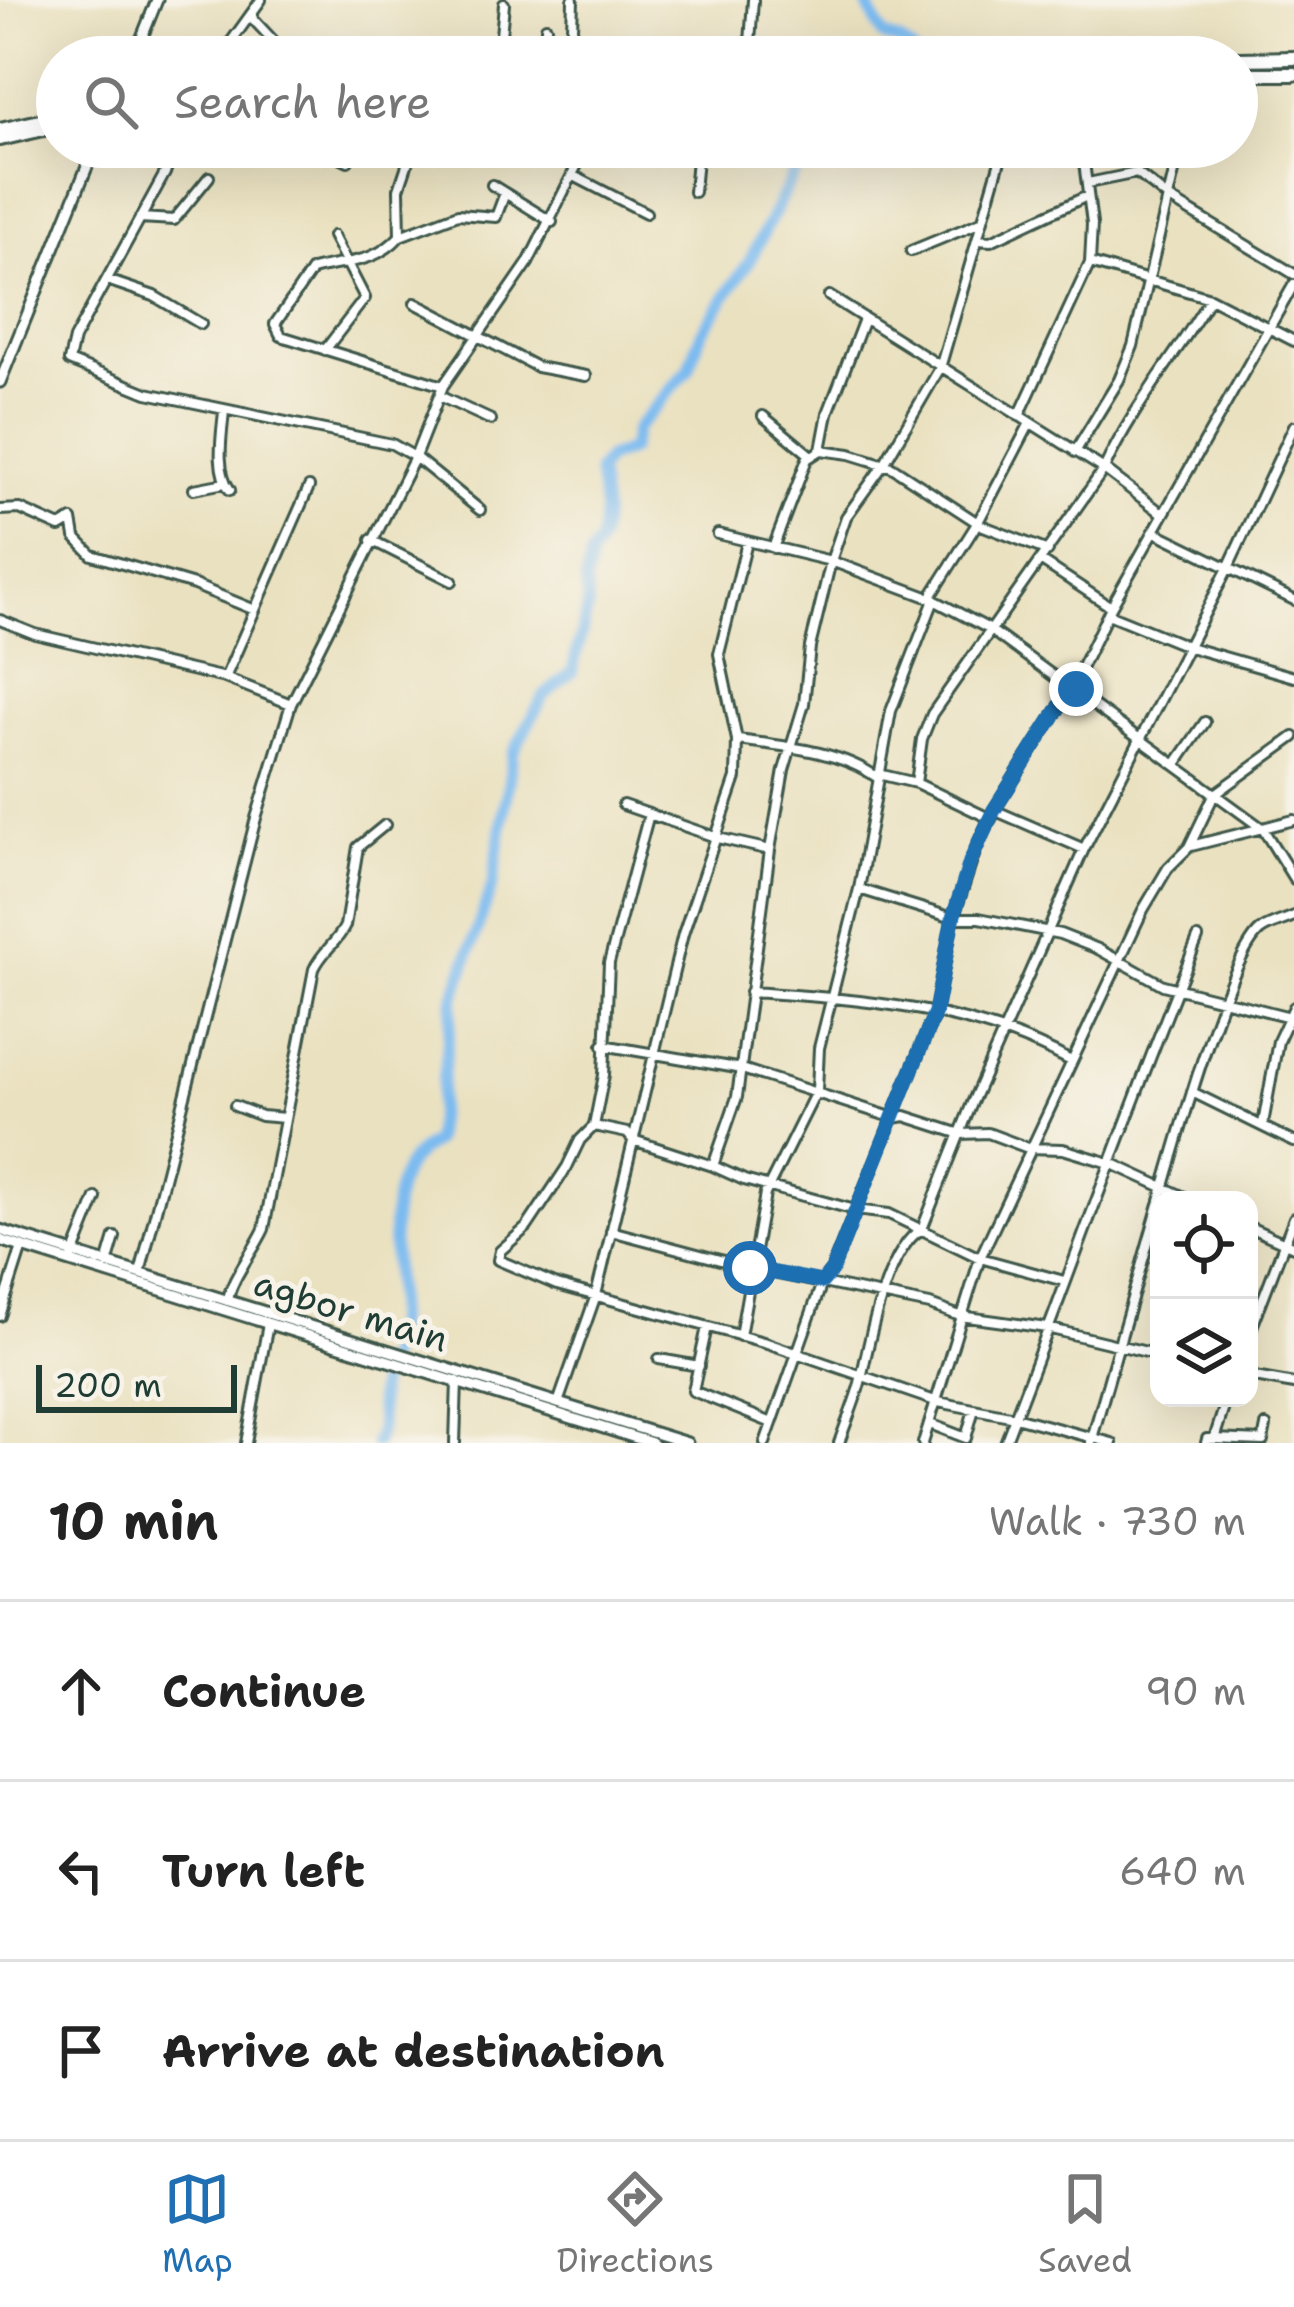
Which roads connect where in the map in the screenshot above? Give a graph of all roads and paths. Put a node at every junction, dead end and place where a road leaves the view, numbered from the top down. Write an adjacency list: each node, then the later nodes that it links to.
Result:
1 (157, 0): 8 (main road)
2 (261, 0): 6 (street)
3 (573, 0): 13 (street)
4 (753, 0): 14 (street)
5 (504, 4): 11 (street)
6 (253, 14): 9 (street); 10 (street)
7 (546, 27): 12 (street)
8 (142, 36)
9 (236, 36)
10 (267, 36)
11 (501, 36)
12 (546, 36)
13 (572, 36)
14 (750, 36)
15 (1294, 58): 16 (highway)
16 (1258, 63)
17 (1258, 69): 18 (highway)
18 (1294, 74)
19 (36, 127): 20 (highway)
20 (0, 135)
21 (81, 168): 62 (main road)
22 (164, 168): 38 (street)
23 (406, 168): 42 (street)
24 (577, 168): 29 (street)
25 (696, 168): 33 (street)
26 (998, 168): 39 (street)
27 (1086, 168): 31 (street)
28 (1175, 168): 36 (street)
29 (574, 176): 37 (street); 40 (street)
30 (209, 177): 38 (street)
31 (1088, 183): 35 (street); 36 (street)
32 (492, 185): 34 (street)
33 (694, 192)
34 (505, 193): 40 (street); 42 (street)
35 (1087, 196): 43 (street); 45 (street)
36 (1168, 198): 47 (street); 49 (street)
37 (646, 213)
38 (140, 218): 48 (street)
39 (982, 221): 43 (street); 44 (street)
40 (552, 222): 57 (street)
41 (333, 236): 46 (street)
42 (400, 236): 46 (street)
43 (978, 240): 60 (street)
44 (911, 250)
45 (1090, 263): 49 (street); 66 (street)
46 (350, 264): 59 (street); 59 (street)
47 (1294, 274)
48 (107, 280): 55 (street); 64 (street)
49 (1150, 282): 52 (street); 71 (street)
50 (1294, 284): 56 (street)
51 (829, 296): 54 (street)
52 (1210, 298): 56 (street); 75 (street)
53 (416, 303): 57 (street)
54 (864, 319): 60 (street); 70 (street)
55 (201, 324)
56 (1271, 327): 58 (street); 80 (street)
57 (476, 337): 61 (street); 63 (street)
58 (1294, 341)
59 (325, 350): 63 (street)
60 (940, 368): 66 (street); 74 (street)
61 (586, 376)
62 (0, 382)
63 (441, 391): 67 (street); 73 (street)
64 (224, 411): 73 (street); 77 (street)
65 (763, 416): 72 (street)
66 (1019, 416): 68 (street)
67 (491, 420)
68 (1030, 423): 71 (street); 81 (street)
69 (1294, 426): 90 (street)
70 (821, 450): 72 (street); 74 (street)
71 (1075, 452): 75 (street)
72 (810, 455): 86 (street)
73 (415, 457): 79 (street); 84 (street)
74 (884, 464): 81 (street); 89 (street)
75 (1104, 469): 80 (street); 87 (street)
76 (309, 488): 95 (street)
77 (194, 489)
78 (0, 509): 95 (street)
79 (480, 510)
80 (1163, 514): 82 (street)
81 (978, 522): 87 (street); 93 (street)
82 (1155, 532): 90 (street); 96 (street)
83 (718, 534): 85 (street)
84 (371, 540): 91 (street); 103 (street)
85 (747, 542): 86 (street); 107 (street)
86 (773, 548): 89 (street)
87 (1048, 551): 88 (street)
88 (1040, 560): 96 (street); 98 (street)
89 (831, 561): 93 (street); 108 (street)
90 (1228, 570): 94 (street); 99 (street)
91 (452, 581)
92 (1294, 588): 94 (street)
93 (932, 599): 98 (street); 110 (street)
94 (1291, 599)
95 (255, 610): 101 (street)
96 (1110, 611): 99 (street); 102 (street)
97 (0, 620): 101 (street)
98 (989, 629): 102 (street); 111 (street)
99 (1189, 647): 100 (street); 106 (street)
100 (1294, 677)
101 (225, 678): 103 (street)
102 (1072, 687): 106 (street); 115 (street)
103 (291, 704): 175 (street)
104 (1205, 722): 109 (street)
105 (1294, 737): 112 (street)
106 (1141, 739): 109 (street); 121 (street)
107 (737, 740): 108 (street); 119 (street)
108 (791, 747): 110 (street); 122 (street)
109 (1176, 764): 112 (street)
110 (878, 772): 111 (street); 124 (street)
111 (916, 783): 115 (street)
112 (1214, 796): 118 (street); 120 (street)
113 (623, 805): 114 (street)
114 (649, 814): 119 (street); 137 (street)
115 (993, 815): 121 (street); 126 (street)
116 (1294, 820): 118 (street)
117 (385, 825): 144 (street)
118 (1263, 829): 120 (street); 123 (street)
119 (718, 838): 122 (street); 138 (street)
120 (1190, 847): 129 (street)
121 (1084, 849): 127 (street)
122 (770, 850): 131 (street)
123 (1294, 879)
124 (860, 889): 126 (street); 132 (street)
125 (1294, 916): 133 (street)
126 (953, 918): 127 (street); 134 (street)
127 (1046, 932): 129 (street); 136 (street)
128 (1198, 938): 130 (street)
129 (1118, 963): 130 (street); 139 (street)
130 (1178, 988): 133 (street); 152 (street)
131 (750, 992): 132 (street); 140 (street)
132 (830, 997): 134 (street); 141 (street)
133 (1225, 1000): 135 (street); 142 (street)
134 (935, 1012): 136 (street); 145 (street)
135 (1292, 1014): 146 (street)
136 (1004, 1030): 139 (street); 148 (street)
137 (603, 1045): 138 (street); 147 (street)
138 (652, 1052): 140 (street); 149 (street)
139 (1071, 1061): 151 (street)
140 (742, 1070): 141 (street); 153 (street)
141 (817, 1090): 145 (street); 154 (street)
142 (1192, 1091): 146 (street); 155 (street)
143 (235, 1106): 144 (street)
144 (285, 1118): 180 (street)
145 (894, 1118): 148 (street); 159 (street)
146 (1263, 1124): 150 (street)
147 (594, 1126): 149 (street); 178 (street)
148 (961, 1135): 151 (street); 161 (street)
149 (633, 1140): 153 (street); 163 (street)
150 (1294, 1142)
151 (1028, 1148): 152 (street); 172 (street)
152 (1113, 1164): 155 (street); 177 (street)
153 (713, 1166): 154 (street)
154 (770, 1186): 159 (street); 174 (street)
155 (1164, 1186): 156 (street); 157 (street)
156 (1163, 1191)
157 (1174, 1191)
158 (96, 1198): 171 (street)
159 (855, 1210): 161 (street); 176 (street)
160 (1294, 1218): 168 (street)
161 (922, 1229): 172 (street); 179 (street)
162 (0, 1230): 171 (main road, agbor main)
163 (611, 1231): 174 (street); 178 (street)
164 (1258, 1231): 168 (street)
165 (115, 1237): 173 (street)
166 (1150, 1237): 188 (street)
167 (0, 1240): 169 (main road, agbor main)
168 (1283, 1243): 170 (street); 181 (street)
169 (22, 1247): 171 (main road, agbor main); 182 (street)
170 (1294, 1247)
171 (72, 1258): 173 (main road, agbor main); 184 (main road, agbor main)
172 (980, 1258): 177 (street); 183 (street)
173 (107, 1264): 175 (main road, agbor main)
174 (750, 1268): 176 (street); 187 (street)
175 (140, 1273): 180 (main road, agbor main)
176 (822, 1282): 179 (street); 191 (street)
177 (1064, 1282): 186 (street)
178 (596, 1295): 185 (street); 201 (street)
179 (882, 1296): 183 (street); 195 (street)
180 (228, 1301): 189 (main road, agbor main)
181 (1258, 1311)
182 (0, 1316)
183 (960, 1316): 186 (street); 200 (street)
184 (268, 1324): 189 (main road, agbor main); 210 (street)
185 (707, 1327): 187 (street); 194 (street)
186 (1047, 1328): 188 (street); 204 (street)
187 (740, 1336): 191 (street)
188 (1118, 1347): 190 (street); 208 (street)
189 (368, 1351): 192 (main road, agbor main)
190 (1150, 1352)
191 (794, 1356): 195 (street); 205 (street)
192 (395, 1359): 197 (main road, agbor main); 199 (main road, agbor main)
193 (659, 1359): 194 (street)
194 (699, 1366): 205 (street)
195 (862, 1376): 200 (street); 215 (street)
196 (1258, 1378): 198 (street)
197 (458, 1380): 199 (main road, agbor main); 211 (street)
198 (1294, 1384)
199 (529, 1399): 201 (main road, agbor main); 212 (main road, agbor main)
200 (938, 1402): 203 (street); 206 (street)
201 (558, 1403): 213 (main road, agbor main)
202 (1223, 1407): 209 (street)
203 (974, 1409): 204 (street); 206 (street)
204 (1015, 1417): 208 (street); 217 (street)
205 (772, 1423): 214 (street)
206 (930, 1424): 216 (street)
207 (1266, 1426): 209 (street)
208 (1091, 1441): 218 (street)
209 (1210, 1441)
210 (246, 1443)
211 (455, 1443)
212 (652, 1443)
213 (687, 1443)
214 (765, 1443)
215 (839, 1443)
216 (923, 1443)
217 (1005, 1443)
218 (1112, 1443)

